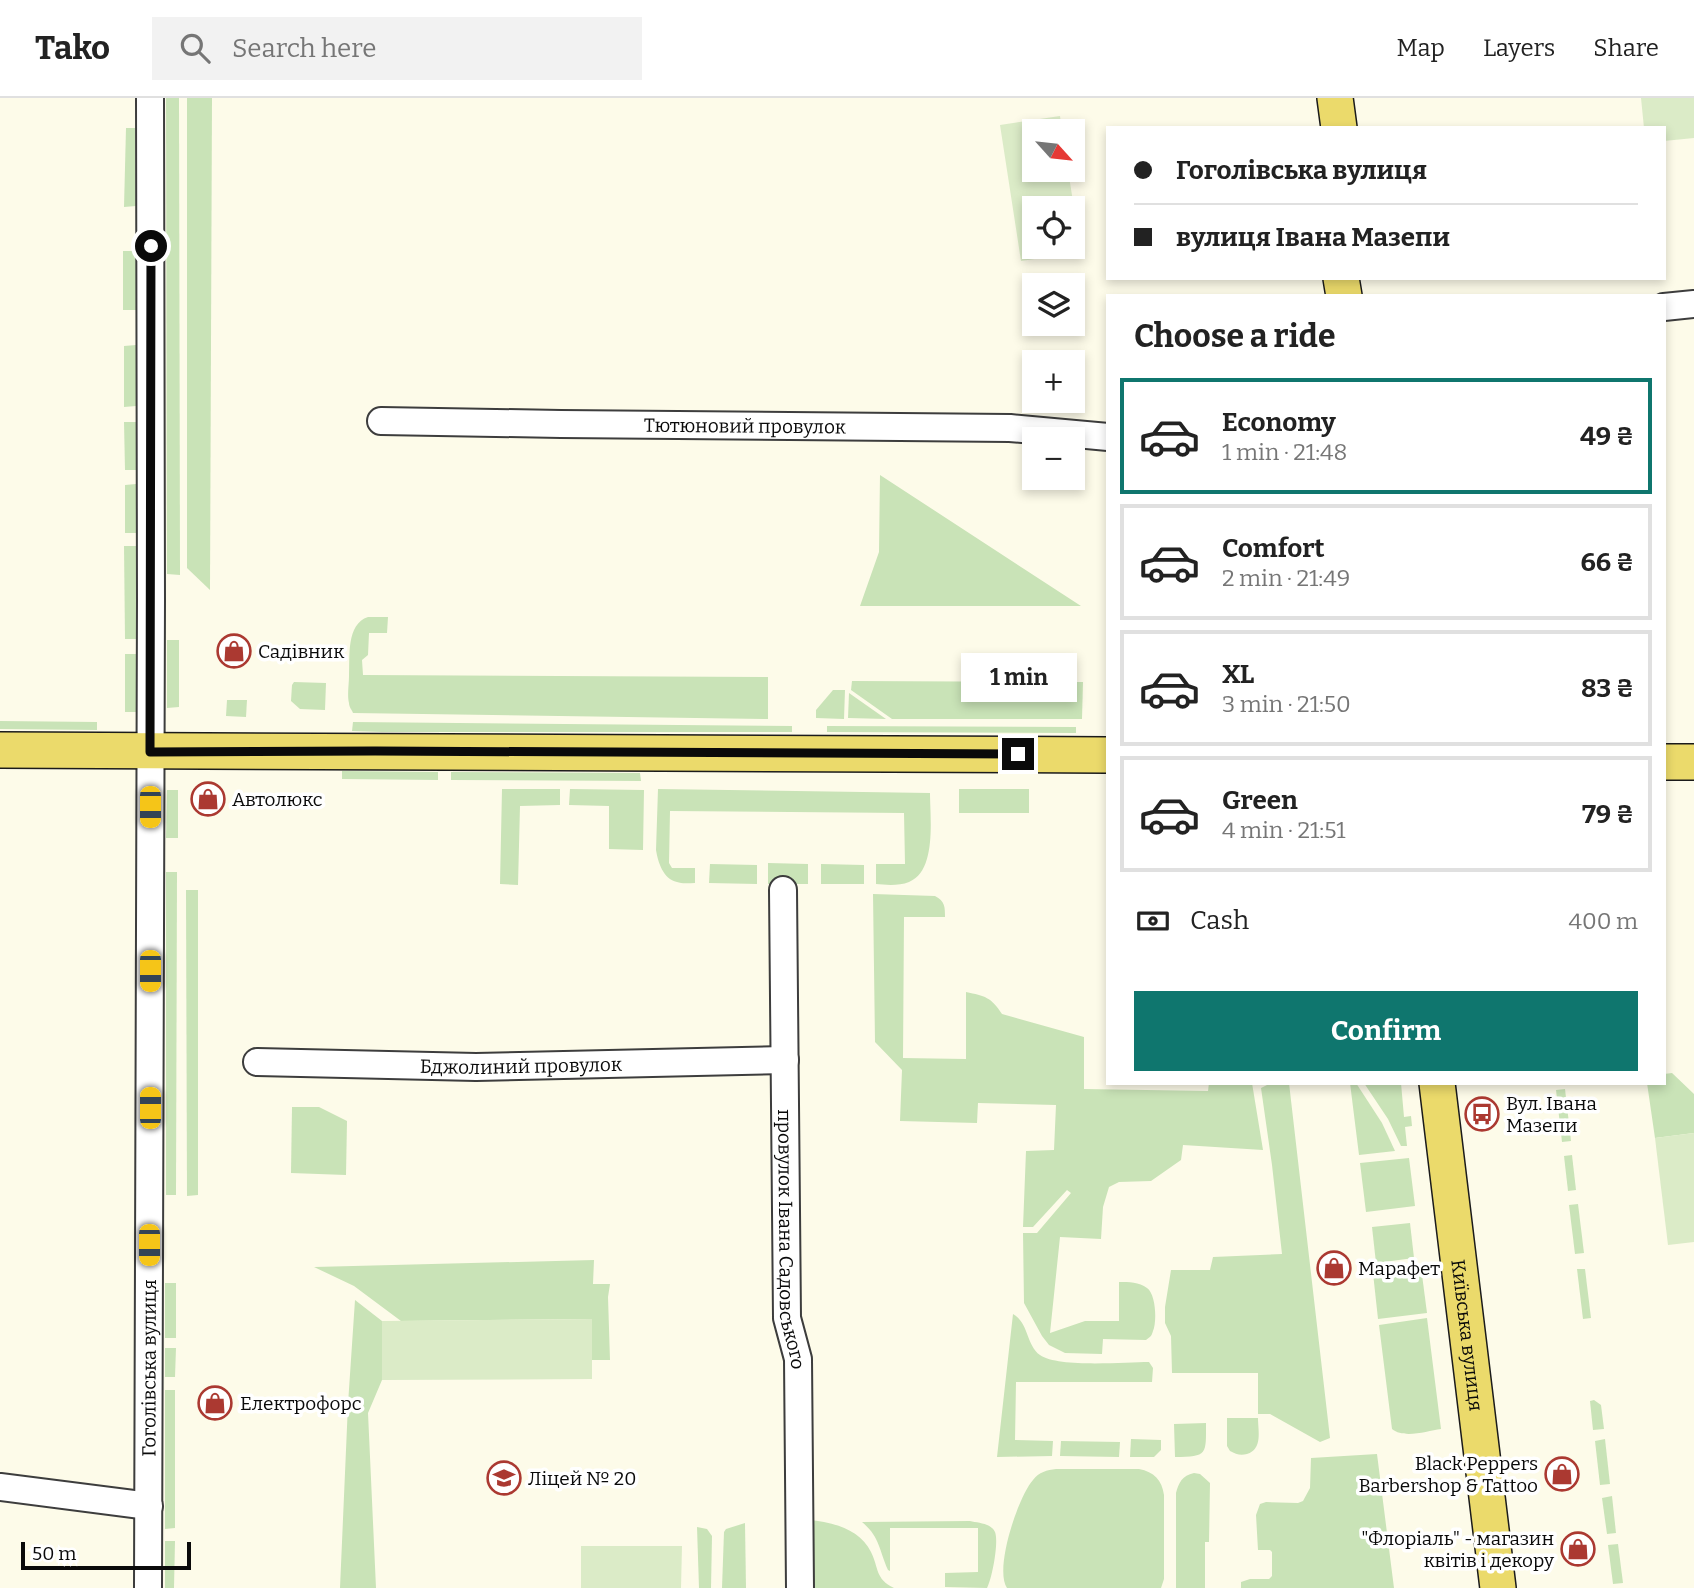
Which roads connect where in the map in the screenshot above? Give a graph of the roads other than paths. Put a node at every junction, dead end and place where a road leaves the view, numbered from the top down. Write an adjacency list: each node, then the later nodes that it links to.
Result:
1 (150, 98): 11 (street, Гоголівська вулиця)
2 (1319, 98): 4 (main road)
3 (1335, 98): 5 (main road)
4 (1323, 126)
5 (1339, 126)
6 (1694, 304): 7 (street)
7 (1666, 307)
8 (381, 421): 9 (street, Тютюновий провулок)
9 (1106, 437)
10 (0, 750): 11 (main road)
11 (150, 752): 12 (main road); 21 (street, Гоголівська вулиця)
12 (1106, 755)
13 (1666, 762): 14 (main road)
14 (1694, 762)
15 (783, 890): 16 (street, провулок Івана Садовського)
16 (785, 1060): 17 (street, Бджолиний провулок); 23 (street, провулок Івана Садовського)
17 (257, 1062)
18 (1437, 1085): 24 (main road, Київська вулиця)
19 (1453, 1085): 25 (main road, Київська вулиця)
20 (0, 1487): 21 (street)
21 (149, 1506): 22 (street, Гоголівська вулиця)
22 (149, 1588)
23 (800, 1588)
24 (1498, 1588)
25 (1514, 1588)

